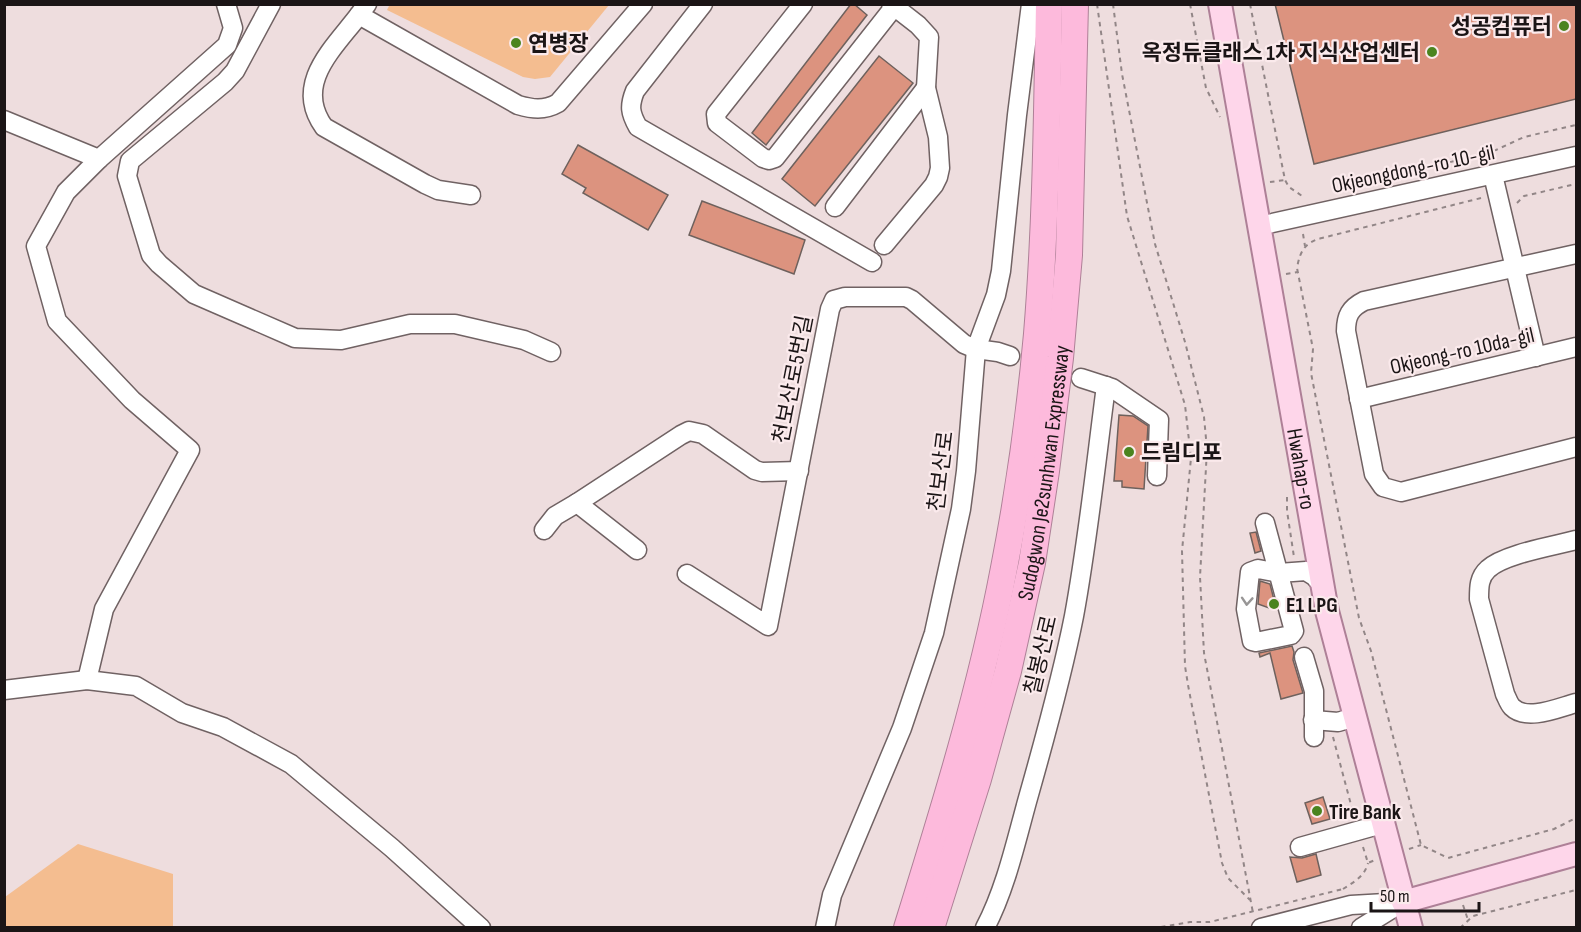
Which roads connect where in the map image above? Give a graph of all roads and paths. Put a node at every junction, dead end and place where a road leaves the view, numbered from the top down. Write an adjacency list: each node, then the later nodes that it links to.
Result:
1 (226, 4): 20 (street)
2 (271, 4): 36 (street)
3 (643, 4): 13 (street)
4 (704, 4): 32 (street)
5 (803, 4): 12 (street)
6 (1031, 4): 35 (street, 천보산로)
7 (1049, 4): 61 (highway, Sudogwon Je2sunhwan Expressway)
8 (1113, 4): 71 (path)
9 (1190, 4): 16 (path)
10 (1220, 4): 29 (main road, Hwahap-ro)
11 (1250, 4): 25 (path)
12 (892, 6): 15 (street)
13 (363, 10): 24 (street)
14 (1074, 15): 76 (highway, Sudogwon Je2sunhwan Expressway)
15 (926, 88): 27 (street); 30 (street)
16 (1220, 118)
17 (4, 120): 20 (street)
18 (1576, 125): 23 (path)
19 (1576, 156): 21 (street, Okjeongdong-ro 10-gil)
20 (99, 159): 56 (street)
21 (1494, 175): 29 (street, Okjeongdong-ro 10-gil); 33 (street)
22 (1576, 184): 28 (path)
23 (1356, 187)
24 (471, 195)
25 (1311, 199)
26 (1486, 200): 63 (path)
27 (835, 207)
28 (1515, 208)
29 (1259, 226): 49 (main road, Hwahap-ro)
30 (884, 245)
31 (1576, 254): 33 (street)
32 (872, 262)
33 (1515, 268): 38 (street); 41 (street)
34 (1576, 347): 38 (street, Okjeong-ro 10da-gil)
35 (976, 350): 37 (street); 43 (street, 천보산로5번길); 73 (street, 천보산로)
36 (550, 352)
37 (1011, 356)
38 (1536, 357): 41 (street, Okjeong-ro 10da-gil)
39 (1081, 378): 40 (street)
40 (1106, 386): 44 (street); 77 (street, 칠봉산로)
41 (1359, 399): 42 (street)
42 (1576, 447)
43 (799, 471): 46 (street); 53 (street, 천보산로5번길)
44 (1157, 476)
45 (1287, 494): 52 (path)
46 (577, 503): 48 (street); 51 (street)
47 (1265, 523): 52 (street)
48 (544, 530)
49 (1314, 538): 52 (street); 54 (main road, Hwahap-ro)
50 (1576, 540): 58 (street)
51 (637, 550)
52 (1288, 566): 54 (street)
53 (687, 574)
54 (1323, 586): 59 (main road, Hwahap-ro)
55 (1304, 657): 59 (street)
56 (87, 680): 57 (street); 72 (street)
57 (4, 690)
58 (1576, 703)
59 (1355, 717): 64 (main road, Hwahap-ro)
60 (1331, 730): 62 (path)
61 (942, 818): 74 (highway); 75 (highway, Sudogwon Je2sunhwan Expressway)
62 (1354, 818)
63 (1576, 818)
64 (1382, 824): 65 (street); 70 (main road, Hwahap-ro)
65 (1300, 847)
66 (1576, 855): 70 (main road)
67 (1368, 863): 69 (path)
68 (1576, 890): 82 (path)
69 (1347, 897): 70 (street); 71 (street); 79 (path, bridge)
70 (1403, 902): 80 (street); 81 (main road, Hwahap-ro)
71 (1258, 923)
72 (481, 927)
73 (825, 927)
74 (896, 927)
75 (907, 927)
76 (931, 927)
77 (985, 927)
78 (1157, 927): 79 (path)
79 (1161, 927)
80 (1361, 927)
81 (1411, 927)
82 (1460, 927)

